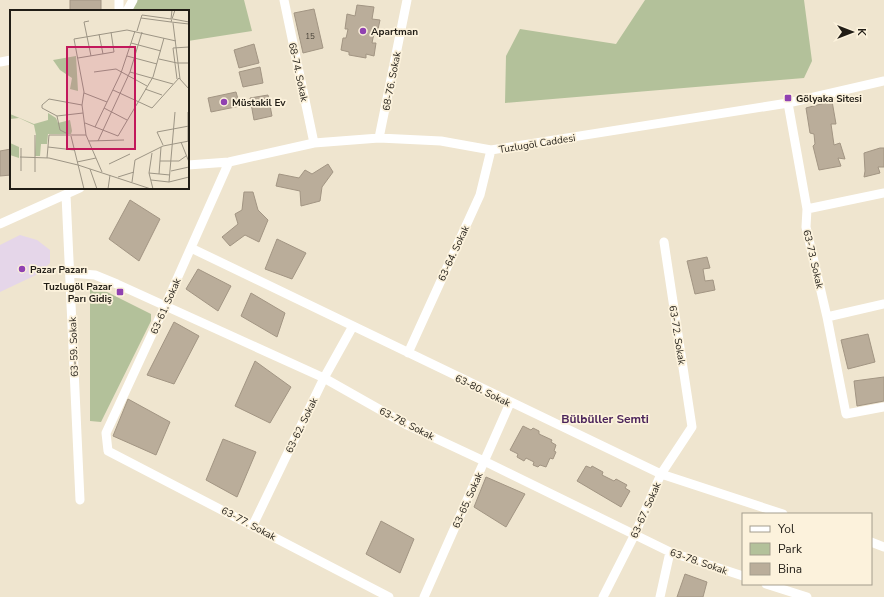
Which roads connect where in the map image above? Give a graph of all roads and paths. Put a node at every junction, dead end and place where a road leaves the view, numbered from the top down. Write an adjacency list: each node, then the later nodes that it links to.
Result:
1 (133, 0): 4 (street)
2 (284, 0): 10 (street, 68-74. Sokak)
3 (407, 0): 9 (street, 68-76. Sokak)
4 (128, 10)
5 (10, 60): 6 (street)
6 (0, 62)
7 (884, 81): 8 (street, Tuzlugöl Caddesi)
8 (788, 103): 11 (street, Tuzlugöl Caddesi); 17 (street, 63-73. Sokak)
9 (379, 138): 10 (street, Tuzlugöl Caddesi); 11 (street, Tuzlugöl Caddesi)
10 (314, 143): 12 (street, Tuzlugöl Caddesi)
11 (491, 150): 26 (street, 63-64. Sokak)
12 (229, 162): 13 (street, Tuzlugöl Caddesi); 20 (street, 63-61. Sokak)
13 (189, 165)
14 (78, 189): 16 (street)
15 (884, 193): 17 (street)
16 (66, 194): 18 (street); 21 (street, 63-59. Sokak)
17 (807, 209): 24 (street, 63-73. Sokak)
18 (0, 224)
19 (664, 242): 30 (street, 63-72. Sokak)
20 (191, 248): 23 (street, 63-61. Sokak); 25 (street, 63-80. Sokak)
21 (70, 273): 23 (street, 63-78. Sokak); 34 (street, 63-59. Sokak)
22 (884, 304): 24 (street)
23 (165, 306): 27 (street, 63-78. Sokak); 31 (street, 63-61. Sokak)
24 (827, 317): 29 (street, 63-73. Sokak)
25 (353, 326): 26 (street, 63-80. Sokak); 27 (street, 63-62. Sokak)
26 (408, 353): 28 (street, 63-80. Sokak)
27 (324, 378): 32 (street, 63-78. Sokak); 36 (street, 63-62. Sokak)
28 (510, 403): 32 (street, 63-65. Sokak); 33 (street, 63-80. Sokak)
29 (884, 407)
30 (692, 427): 33 (street, 63-67. Sokak)
31 (108, 451): 36 (street, 63-77. Sokak)
32 (484, 461): 37 (street, 63-78. Sokak); 45 (street, 63-65. Sokak)
33 (661, 474): 35 (street, 63-80. Sokak); 37 (street, 63-67. Sokak)
34 (80, 500)
35 (780, 513)
36 (253, 525): 44 (street, 63-77. Sokak)
37 (635, 534): 40 (street, 63-78. Sokak); 46 (street, 63-67. Sokak)
38 (872, 542): 39 (street)
39 (884, 547)
40 (670, 552): 41 (street, 63-78. Sokak); 47 (street)
41 (742, 576)
42 (770, 585): 43 (street)
43 (792, 591): 48 (street)
44 (389, 597)
45 (424, 597)
46 (603, 597)
47 (660, 597)
48 (807, 597)

